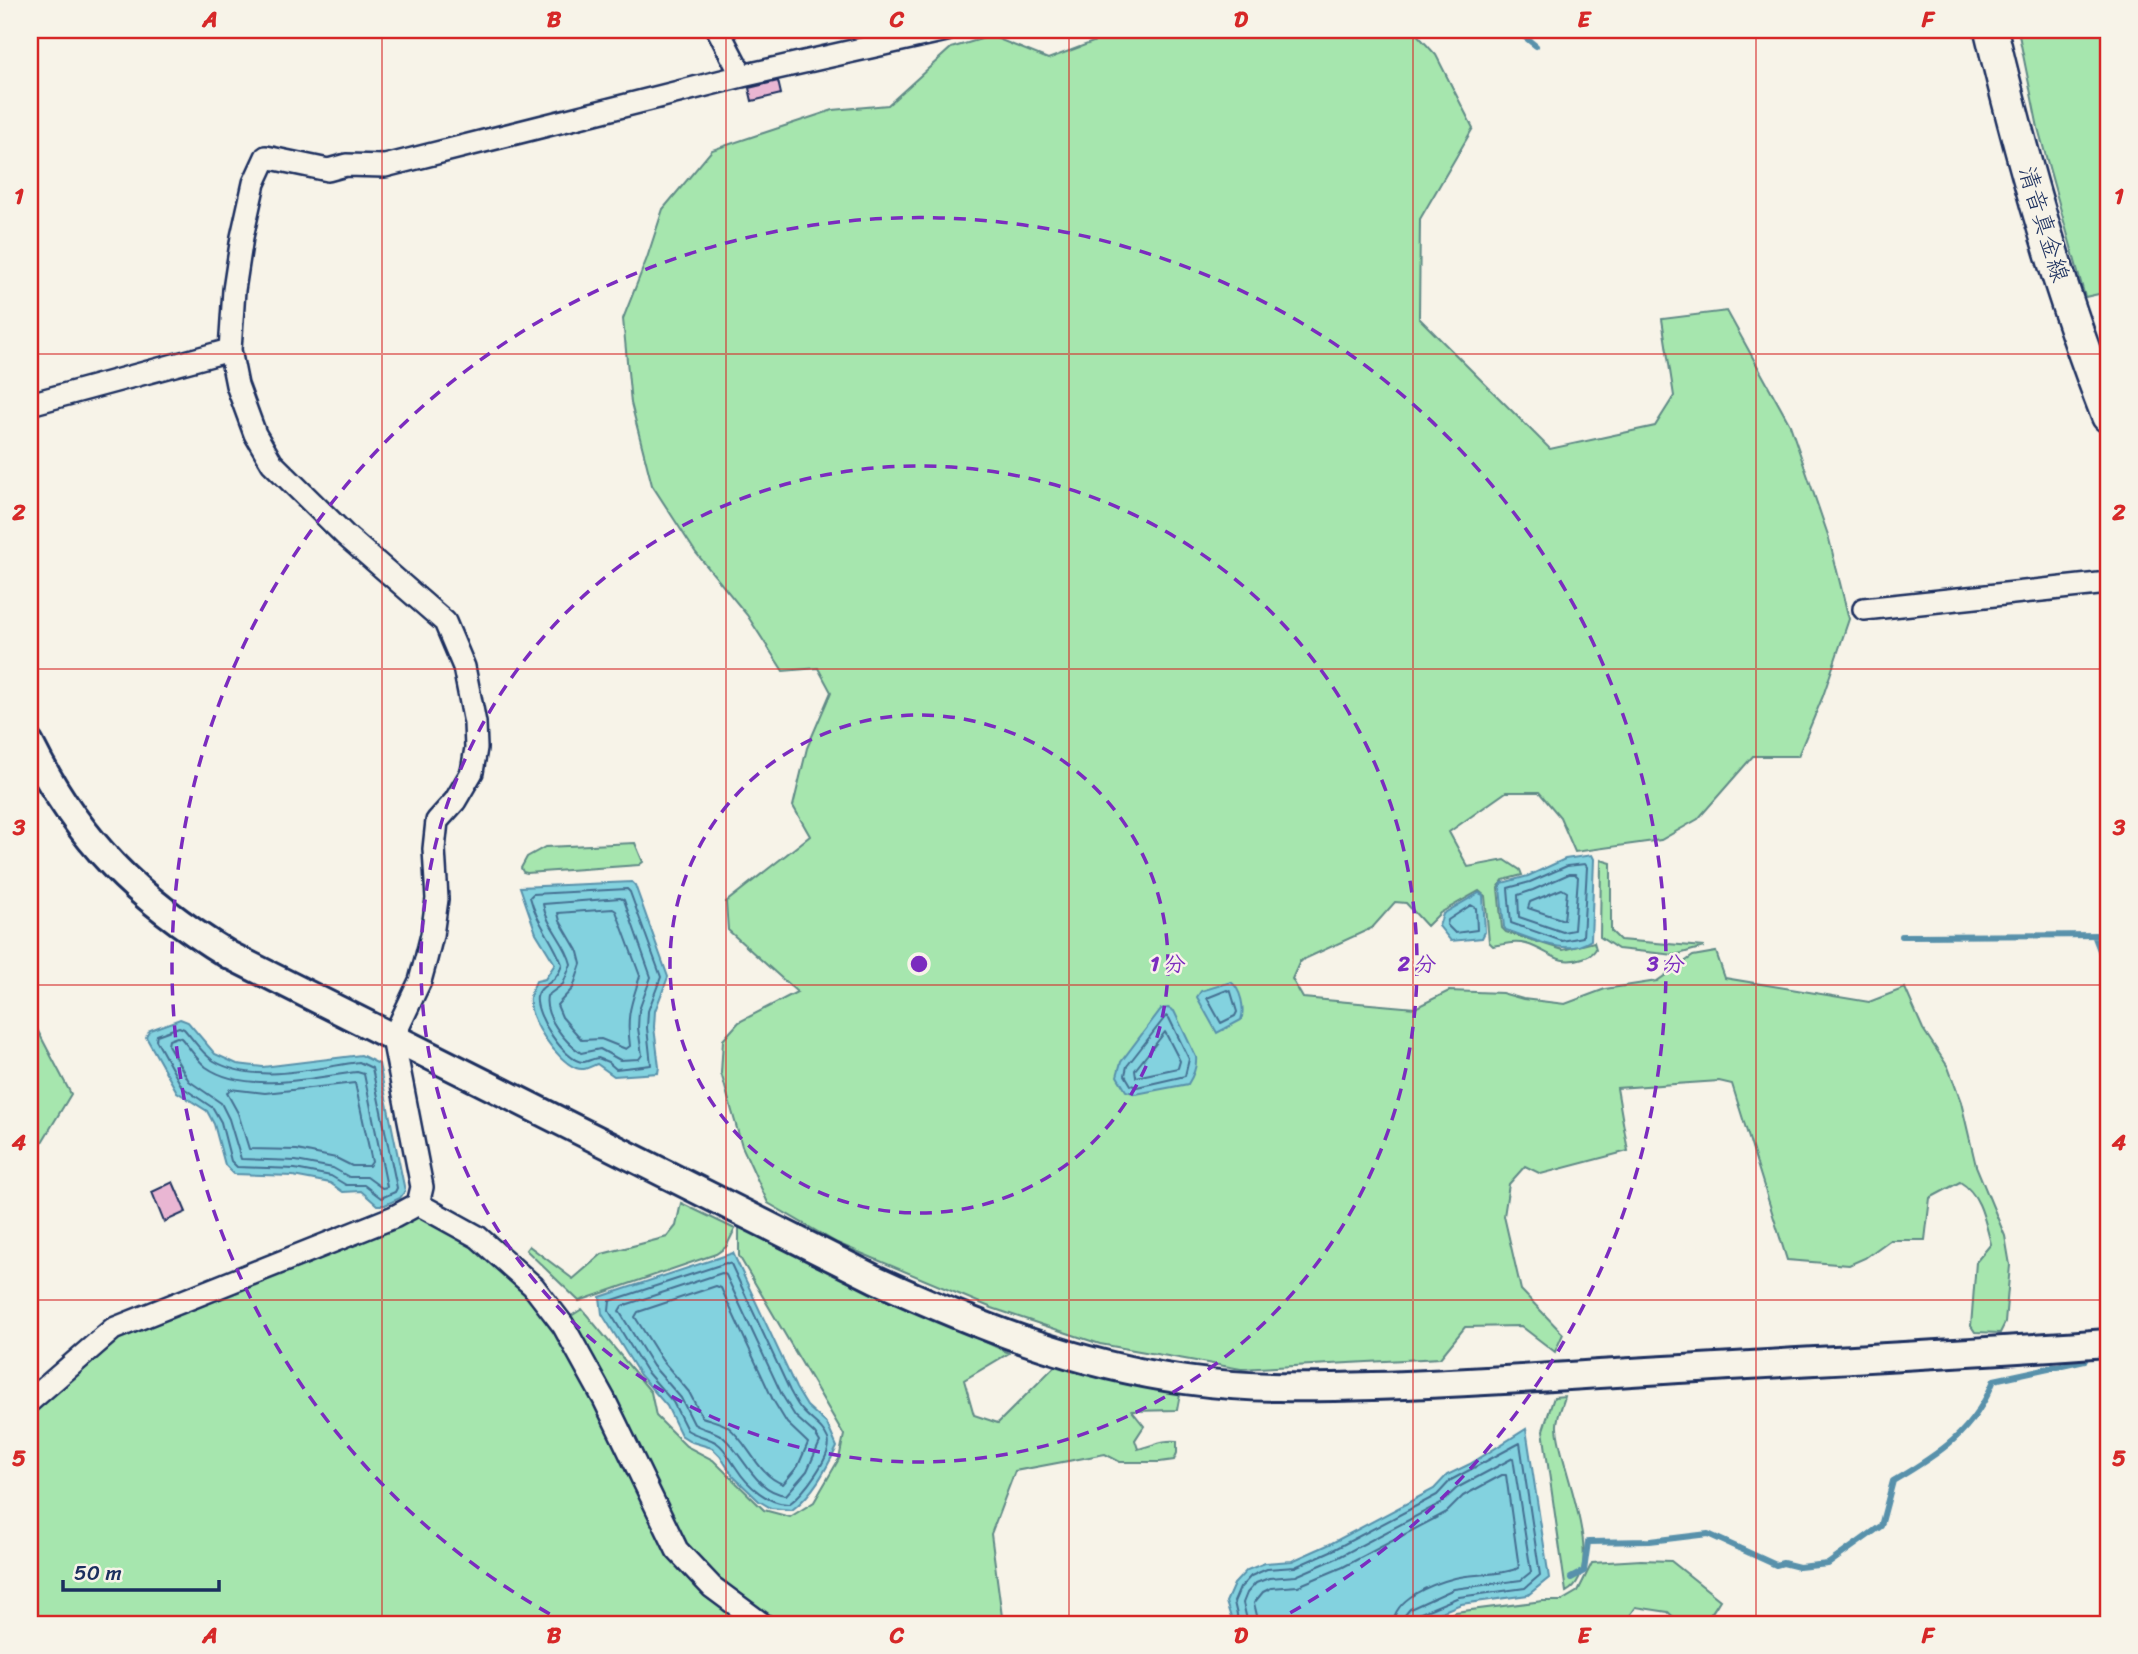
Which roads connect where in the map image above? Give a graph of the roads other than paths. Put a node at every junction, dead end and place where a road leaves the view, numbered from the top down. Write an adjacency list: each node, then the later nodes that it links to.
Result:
1 (718, 30): 4 (street)
2 (946, 30): 4 (street)
3 (1991, 30): 7 (main road, 清音真金線)
4 (742, 76): 5 (street)
5 (230, 350): 6 (street); 11 (street)
6 (30, 404)
7 (2108, 416)
8 (2108, 583): 9 (street)
9 (1864, 609)
10 (30, 744): 11 (street)
11 (393, 1038): 12 (street); 13 (street)
12 (418, 1204): 14 (street); 15 (street)
13 (2108, 1343)
14 (30, 1401)
15 (762, 1624)

